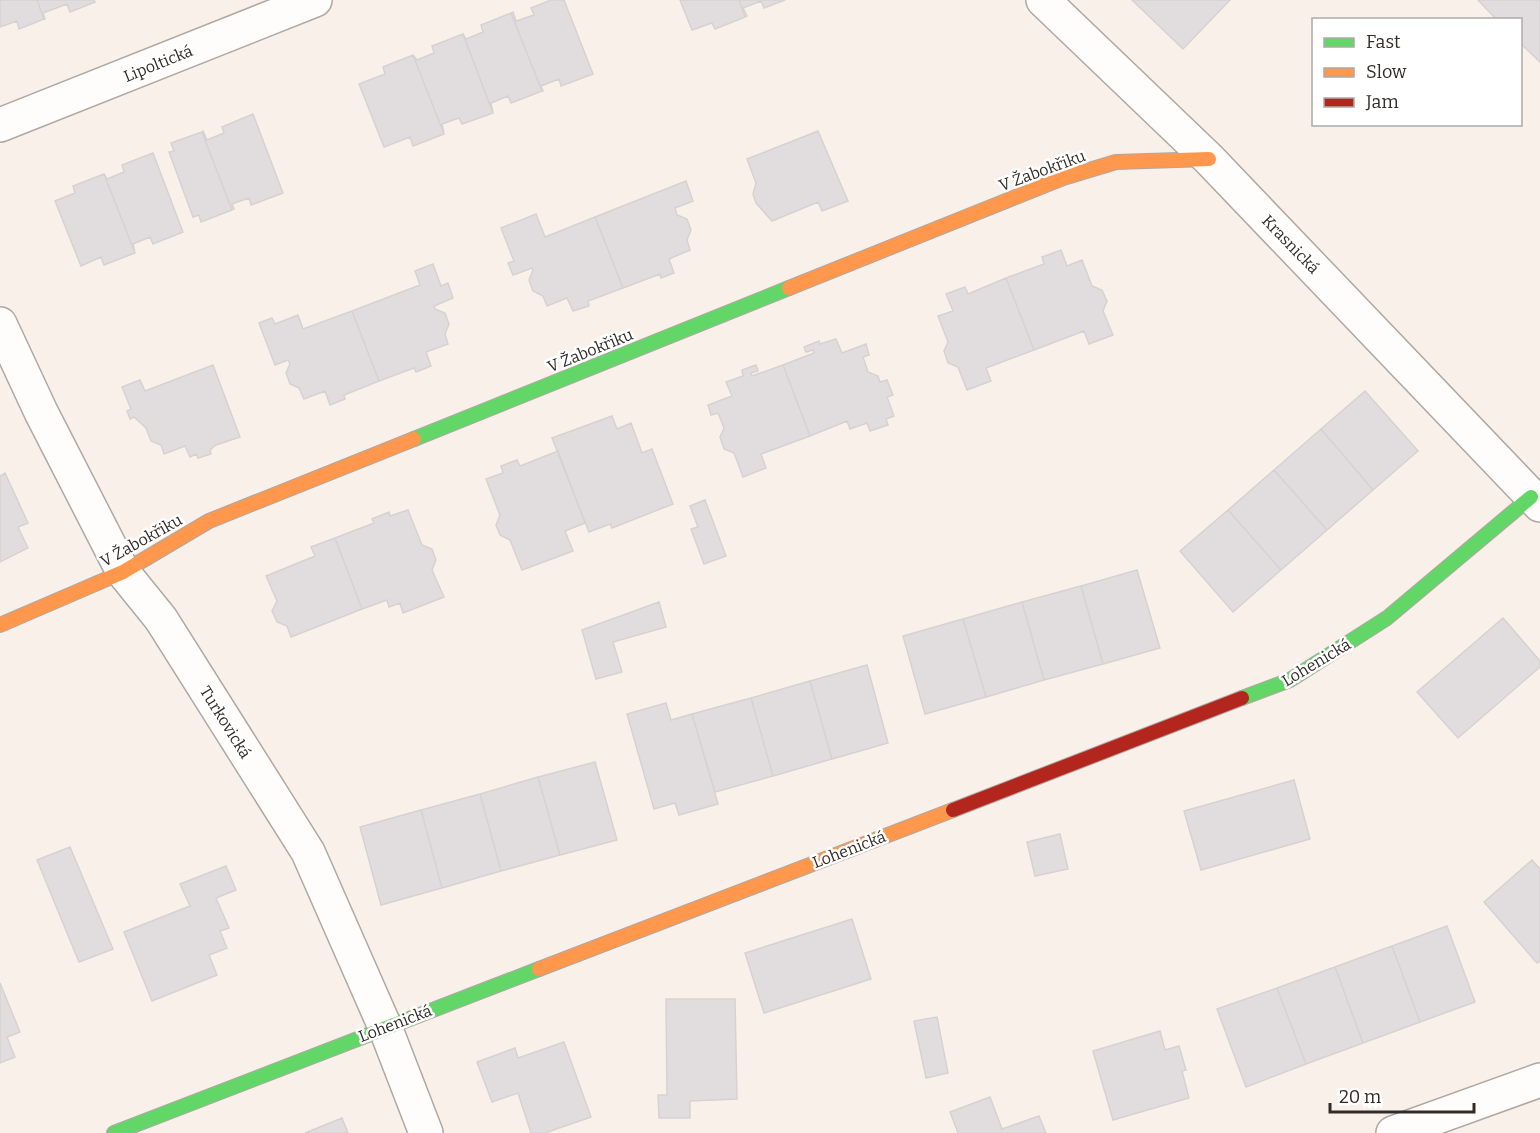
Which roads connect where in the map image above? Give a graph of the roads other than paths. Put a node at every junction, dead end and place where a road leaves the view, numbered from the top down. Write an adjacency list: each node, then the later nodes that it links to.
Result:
1 (315, 0): 3 (street, Lipoltická)
2 (1043, 0): 4 (street, Krasnická)
3 (0, 125)
4 (1209, 159): 6 (street, Krasnická); 7 (street, V Žabokřiku)
5 (0, 324): 7 (street, Turkovická)
6 (1536, 501): 9 (street, Lohenická)
7 (123, 572): 8 (street, V Žabokřiku); 9 (street, Turkovická)
8 (0, 625)
9 (385, 1027): 11 (street, Lohenická); 12 (street, Turkovická)
10 (1540, 1080): 13 (street)
11 (114, 1133)
12 (426, 1133)
13 (1394, 1133)

